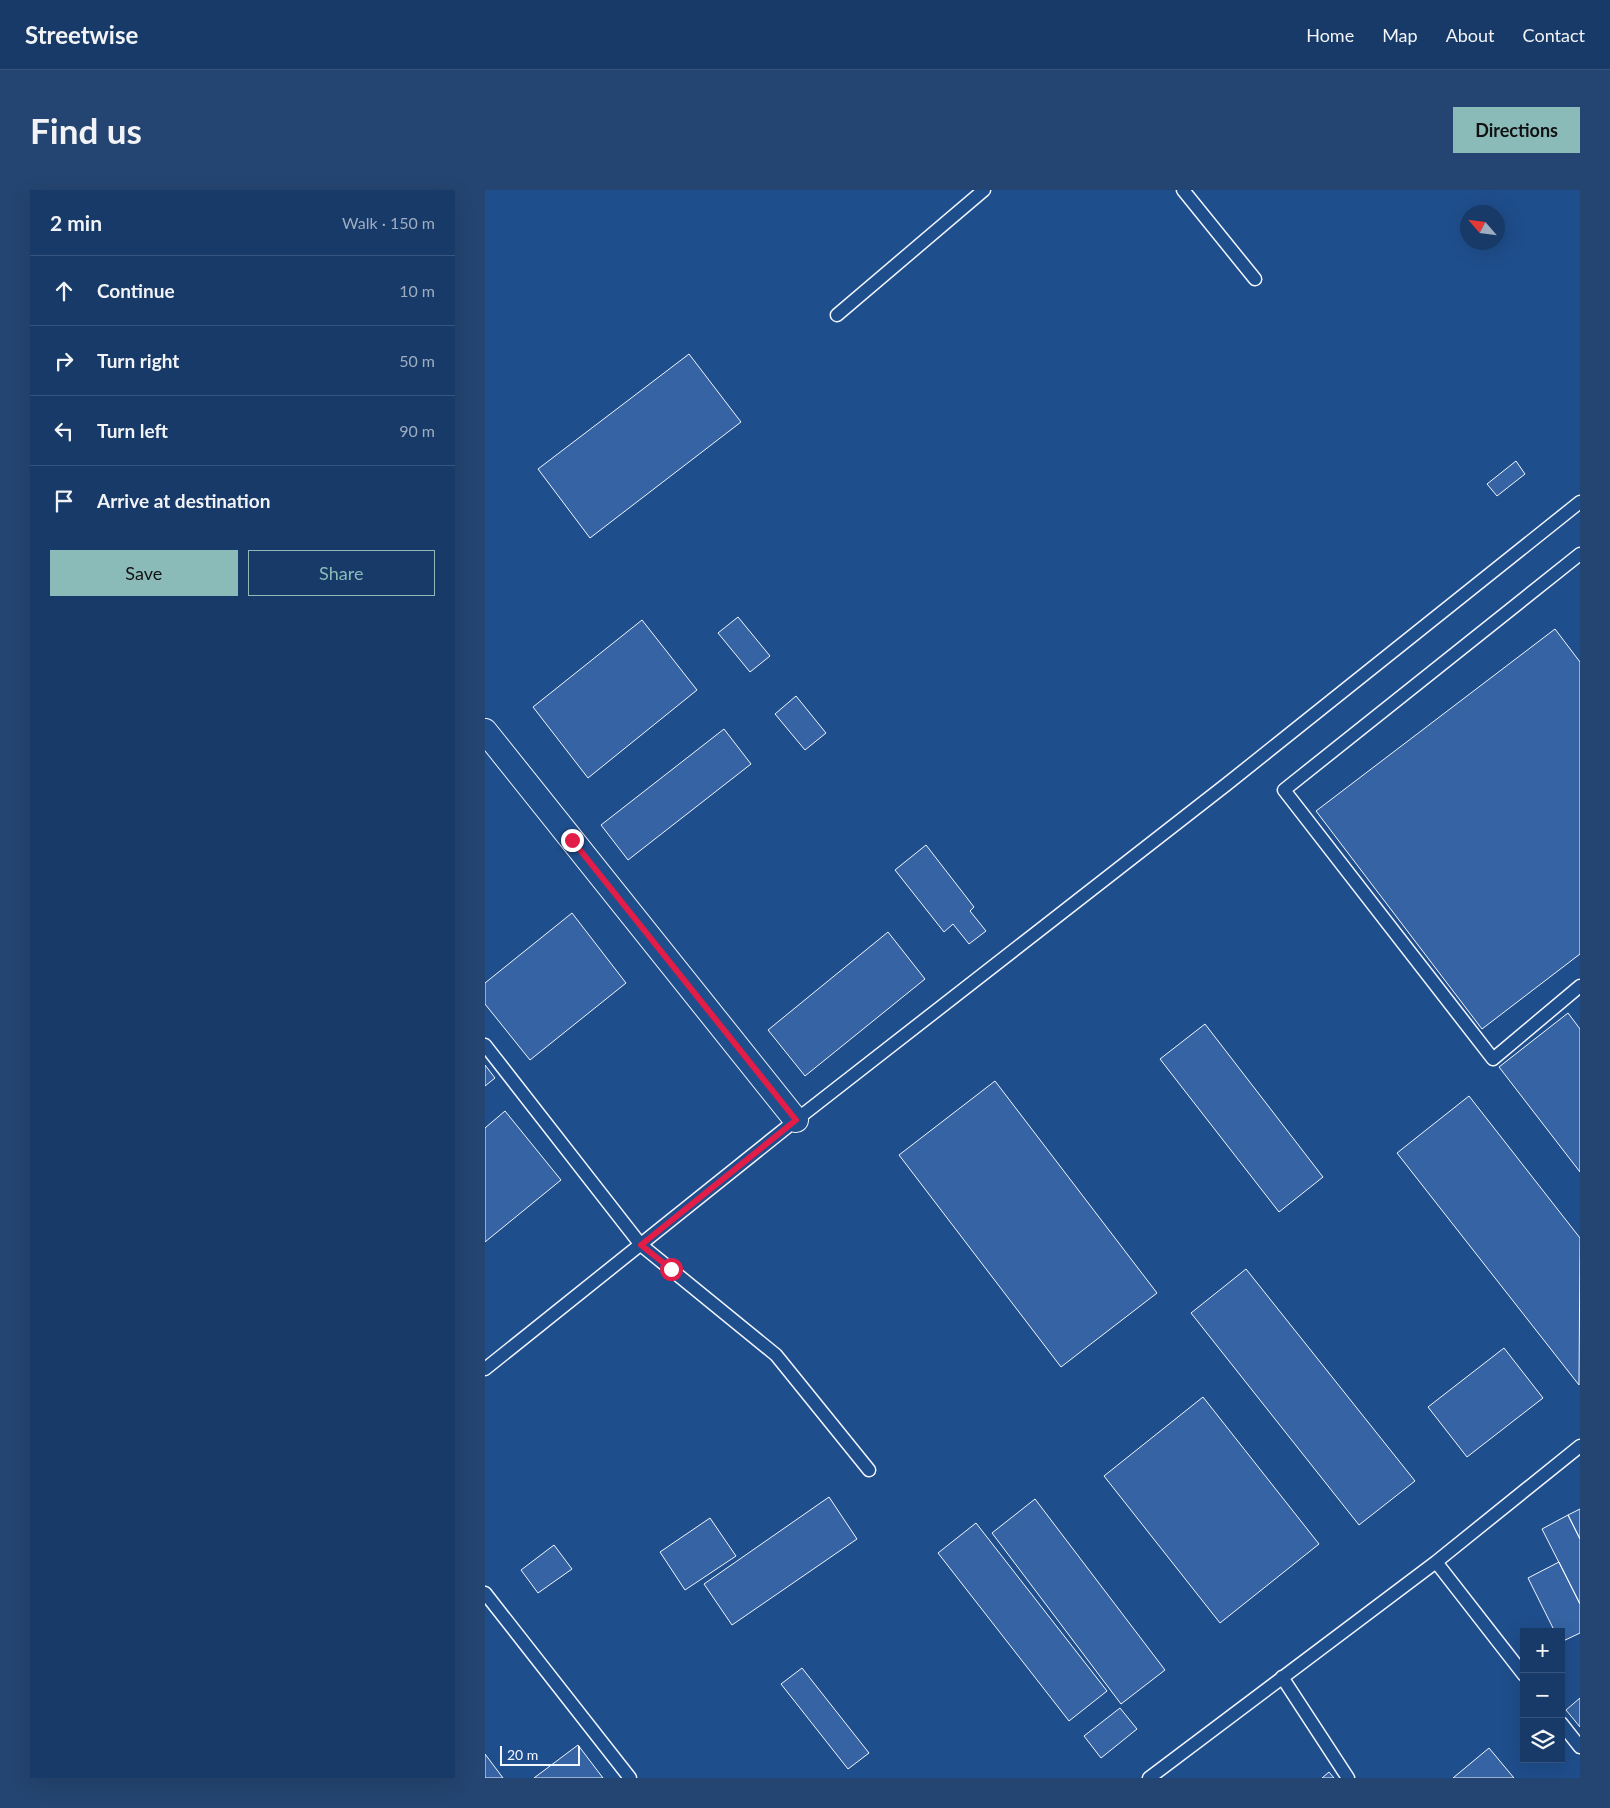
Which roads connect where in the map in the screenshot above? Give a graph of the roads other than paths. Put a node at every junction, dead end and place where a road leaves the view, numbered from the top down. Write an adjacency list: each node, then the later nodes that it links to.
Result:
1 (984, 190): 4 (lane)
2 (1183, 190): 3 (lane)
3 (1255, 279)
4 (837, 315)
5 (1580, 502): 10 (lane)
6 (1580, 554): 8 (lane)
7 (485, 731): 10 (street)
8 (1580, 986)
9 (485, 1045): 11 (lane)
10 (796, 1120): 11 (lane)
11 (641, 1245): 12 (lane); 14 (lane)
12 (485, 1368)
13 (1580, 1446): 15 (lane)
14 (869, 1470)
15 (1436, 1562): 17 (lane); 18 (lane)
16 (485, 1593): 21 (lane)
17 (1522, 1673)
18 (1282, 1677): 22 (lane); 23 (lane)
19 (1565, 1728): 20 (lane)
20 (1580, 1747)
21 (630, 1778)
22 (1149, 1778)
23 (1348, 1778)

